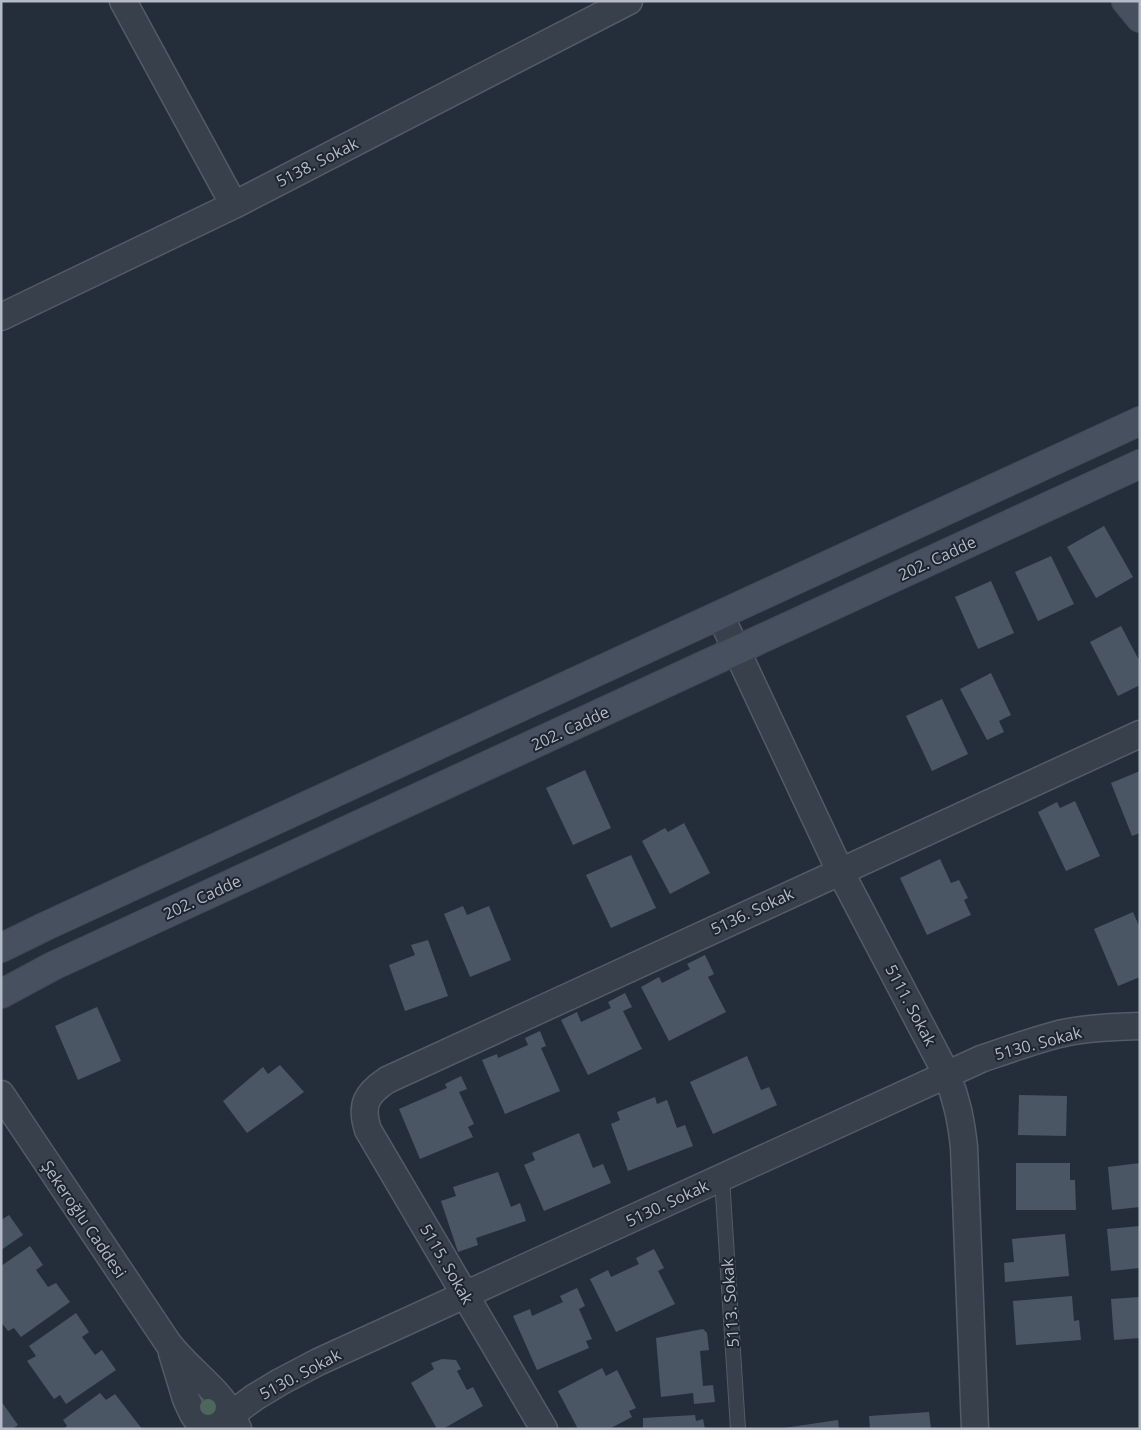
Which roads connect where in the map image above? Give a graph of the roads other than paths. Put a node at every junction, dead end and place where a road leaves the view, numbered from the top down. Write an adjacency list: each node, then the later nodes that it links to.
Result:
1 (122, 1): 5 (street)
2 (629, 1): 5 (street, 5138. Sokak)
3 (1126, 1): 4 (main road)
4 (1140, 18)
5 (234, 205): 6 (street, 5138. Sokak)
6 (1, 317)
7 (1140, 421): 9 (main road)
8 (1140, 464): 10 (main road, 202. Cadde)
9 (720, 615): 10 (street, 5111. Sokak); 13 (main road)
10 (736, 650): 12 (street, 5111. Sokak); 14 (main road, 202. Cadde)
11 (1140, 734): 12 (street, 5136. Sokak)
12 (840, 871): 16 (street, 5111. Sokak); 18 (street, 5136. Sokak)
13 (1, 948)
14 (1, 994)
15 (1140, 1026): 16 (street, 5130. Sokak)
16 (947, 1075): 19 (street, 5130. Sokak); 26 (street, 5111. Sokak)
17 (1, 1094): 21 (street, Şekeroğlu Caddesi)
18 (369, 1095): 20 (street, 5115. Sokak)
19 (722, 1178): 20 (street, 5130. Sokak); 25 (lane, 5113. Sokak)
20 (465, 1295): 22 (street, 5130. Sokak); 24 (street, 5115. Sokak)
21 (168, 1344): 22 (street, Şekeroğlu Caddesi); 23 (street, Şekeroğlu Caddesi)
22 (227, 1424)
23 (204, 1429)
24 (544, 1429)
25 (738, 1429)
26 (975, 1429)

